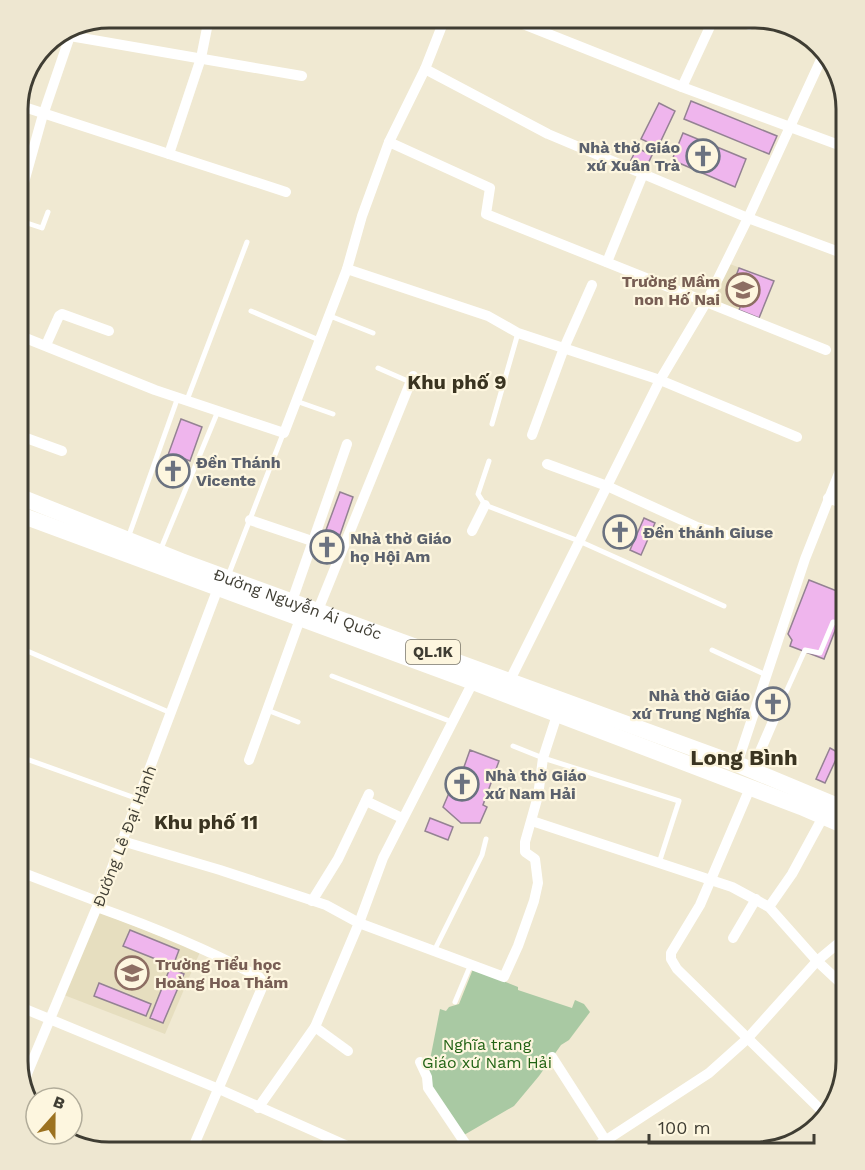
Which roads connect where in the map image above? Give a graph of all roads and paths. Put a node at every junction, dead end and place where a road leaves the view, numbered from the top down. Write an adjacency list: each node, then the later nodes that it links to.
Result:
1 (207, 29): 7 (street)
2 (441, 29): 9 (street)
3 (536, 29): 11 (street)
4 (709, 29): 11 (street)
5 (77, 35): 7 (street)
6 (68, 40): 13 (street)
7 (201, 58): 10 (street); 17 (street)
8 (820, 61): 14 (street)
9 (425, 69): 15 (street); 19 (street)
10 (303, 76)
11 (682, 87): 14 (street)
12 (29, 109): 13 (street)
13 (43, 114): 17 (street); 18 (street)
14 (791, 127): 16 (street); 22 (street)
15 (389, 142): 26 (street); 27 (street)
16 (836, 144)
17 (169, 154): 20 (street)
18 (29, 164)
19 (643, 174): 22 (street); 26 (street)
20 (286, 192)
21 (48, 212): 23 (lane)
22 (748, 218): 25 (street); 29 (street)
23 (29, 224)
24 (247, 243): 43 (lane)
25 (836, 251)
26 (607, 262): 29 (street)
27 (347, 269): 31 (street); 34 (street)
28 (591, 285): 38 (street)
29 (707, 301): 39 (street); 42 (street)
30 (251, 311): 36 (lane)
31 (330, 316): 33 (lane); 36 (street)
32 (109, 331): 37 (street)
33 (373, 333)
34 (518, 333): 38 (street); 47 (lane)
35 (29, 338): 37 (street)
36 (321, 341): 44 (street)
37 (46, 345): 43 (street)
38 (564, 348): 42 (street); 49 (street)
39 (826, 350)
40 (378, 369): 41 (lane)
41 (412, 379): 73 (street)
42 (660, 380): 50 (street); 57 (street)
43 (183, 399): 45 (street); 66 (lane)
44 (296, 401): 46 (lane); 48 (street)
45 (218, 411): 48 (street); 69 (lane)
46 (333, 414)
47 (492, 423)
48 (284, 433): 63 (lane)
49 (532, 435)
50 (796, 437)
51 (29, 439): 53 (street)
52 (347, 444): 67 (street)
53 (62, 451)
54 (489, 461): 61 (lane)
55 (546, 464): 57 (street)
56 (836, 479): 58 (street)
57 (607, 486): 65 (street); 68 (street)
58 (828, 498): 60 (street); 78 (street)
59 (29, 500): 66 (main road, Đường Nguyễn Ái Quốc / QL.1K)
60 (836, 501)
61 (485, 505): 64 (street); 68 (lane)
62 (29, 518): 70 (main road, Đường Nguyễn Ái Quốc / QL.1K)
63 (250, 520): 67 (street); 70 (lane)
64 (472, 531)
65 (726, 535)
66 (128, 540): 69 (main road, Đường Nguyễn Ái Quốc / QL.1K)
67 (312, 541): 71 (street)
68 (579, 541): 72 (lane); 80 (street)
69 (160, 552): 70 (main road, Đường Nguyễn Ái Quốc / QL.1K)
70 (223, 583): 71 (main road, Đường Nguyễn Ái Quốc / QL.1K); 74 (main road, Đường Nguyễn Ái Quốc / QL.1K); 84 (street, Đường Lê Đại Hành)
71 (292, 601): 73 (main road, Đường Nguyễn Ái Quốc / QL.1K)
72 (724, 606)
73 (318, 610): 80 (main road, Đường Nguyễn Ái Quốc / QL.1K)
74 (300, 619): 81 (main road, Đường Nguyễn Ái Quốc / QL.1K); 82 (street)
75 (836, 623): 83 (lane)
76 (712, 650): 78 (lane)
77 (29, 652): 84 (lane)
78 (766, 675): 92 (street)
79 (332, 676): 87 (lane)
80 (510, 681): 92 (main road, Đường Nguyễn Ái Quốc / QL.1K)
81 (473, 682): 85 (main road, Đường Nguyễn Ái Quốc / QL.1K); 87 (street)
82 (267, 710): 86 (lane); 91 (street)
83 (777, 712): 92 (street)
84 (171, 713): 95 (street, Đường Lê Đại Hành)
85 (557, 715): 89 (street); 93 (main road, Đường Nguyễn Ái Quốc / QL.1K)
86 (298, 722)
87 (452, 722): 98 (street)
88 (513, 746): 89 (lane)
89 (543, 758): 99 (street); 103 (lane)
90 (29, 760): 95 (lane)
91 (249, 760)
92 (744, 767): 93 (main road); 96 (main road, Đường Nguyễn Ái Quốc / QL.1K)
93 (731, 781): 94 (main road, Đường Nguyễn Ái Quốc / QL.1K)
94 (750, 788): 97 (main road, Đường Nguyễn Ái Quốc / QL.1K); 105 (street)
95 (138, 799): 102 (street, Đường Lê Đại Hành)
96 (836, 805)
97 (823, 817): 100 (main road, Đường Nguyễn Ái Quốc / QL.1K); 109 (street)
98 (402, 818): 107 (street); 110 (street)
99 (532, 821): 103 (street); 115 (street)
100 (836, 822)
101 (486, 839): 113 (lane)
102 (122, 841): 107 (street); 108 (street, Đường Lê Đại Hành)
103 (659, 863): 105 (street)
104 (29, 876): 108 (street)
105 (711, 880): 106 (street); 121 (street)
106 (756, 899): 109 (street); 111 (street)
107 (312, 901): 110 (street)
108 (98, 904): 119 (street, Đường Lê Đại Hành); 126 (street)
109 (769, 907): 114 (street)
110 (359, 923): 113 (street); 120 (street)
111 (733, 938)
112 (836, 945): 114 (street)
113 (434, 951): 115 (street)
114 (818, 961): 116 (street); 121 (street)
115 (471, 964): 117 (lane)
116 (836, 978)
117 (455, 1002)
118 (29, 1010): 119 (street)
119 (50, 1017): 125 (street, Đường Lê Đại Hành); 126 (street)
120 (315, 1027): 122 (street); 127 (street)
121 (747, 1039): 128 (street); 129 (street)
122 (348, 1051)
123 (552, 1057): 129 (street)
124 (420, 1062): 132 (street)
125 (29, 1069)
126 (219, 1089): 127 (street); 130 (street)
127 (258, 1108): 131 (street)
128 (820, 1109)
129 (606, 1140): 133 (street)
130 (195, 1142)
131 (338, 1142)
132 (464, 1142)
133 (603, 1142)

